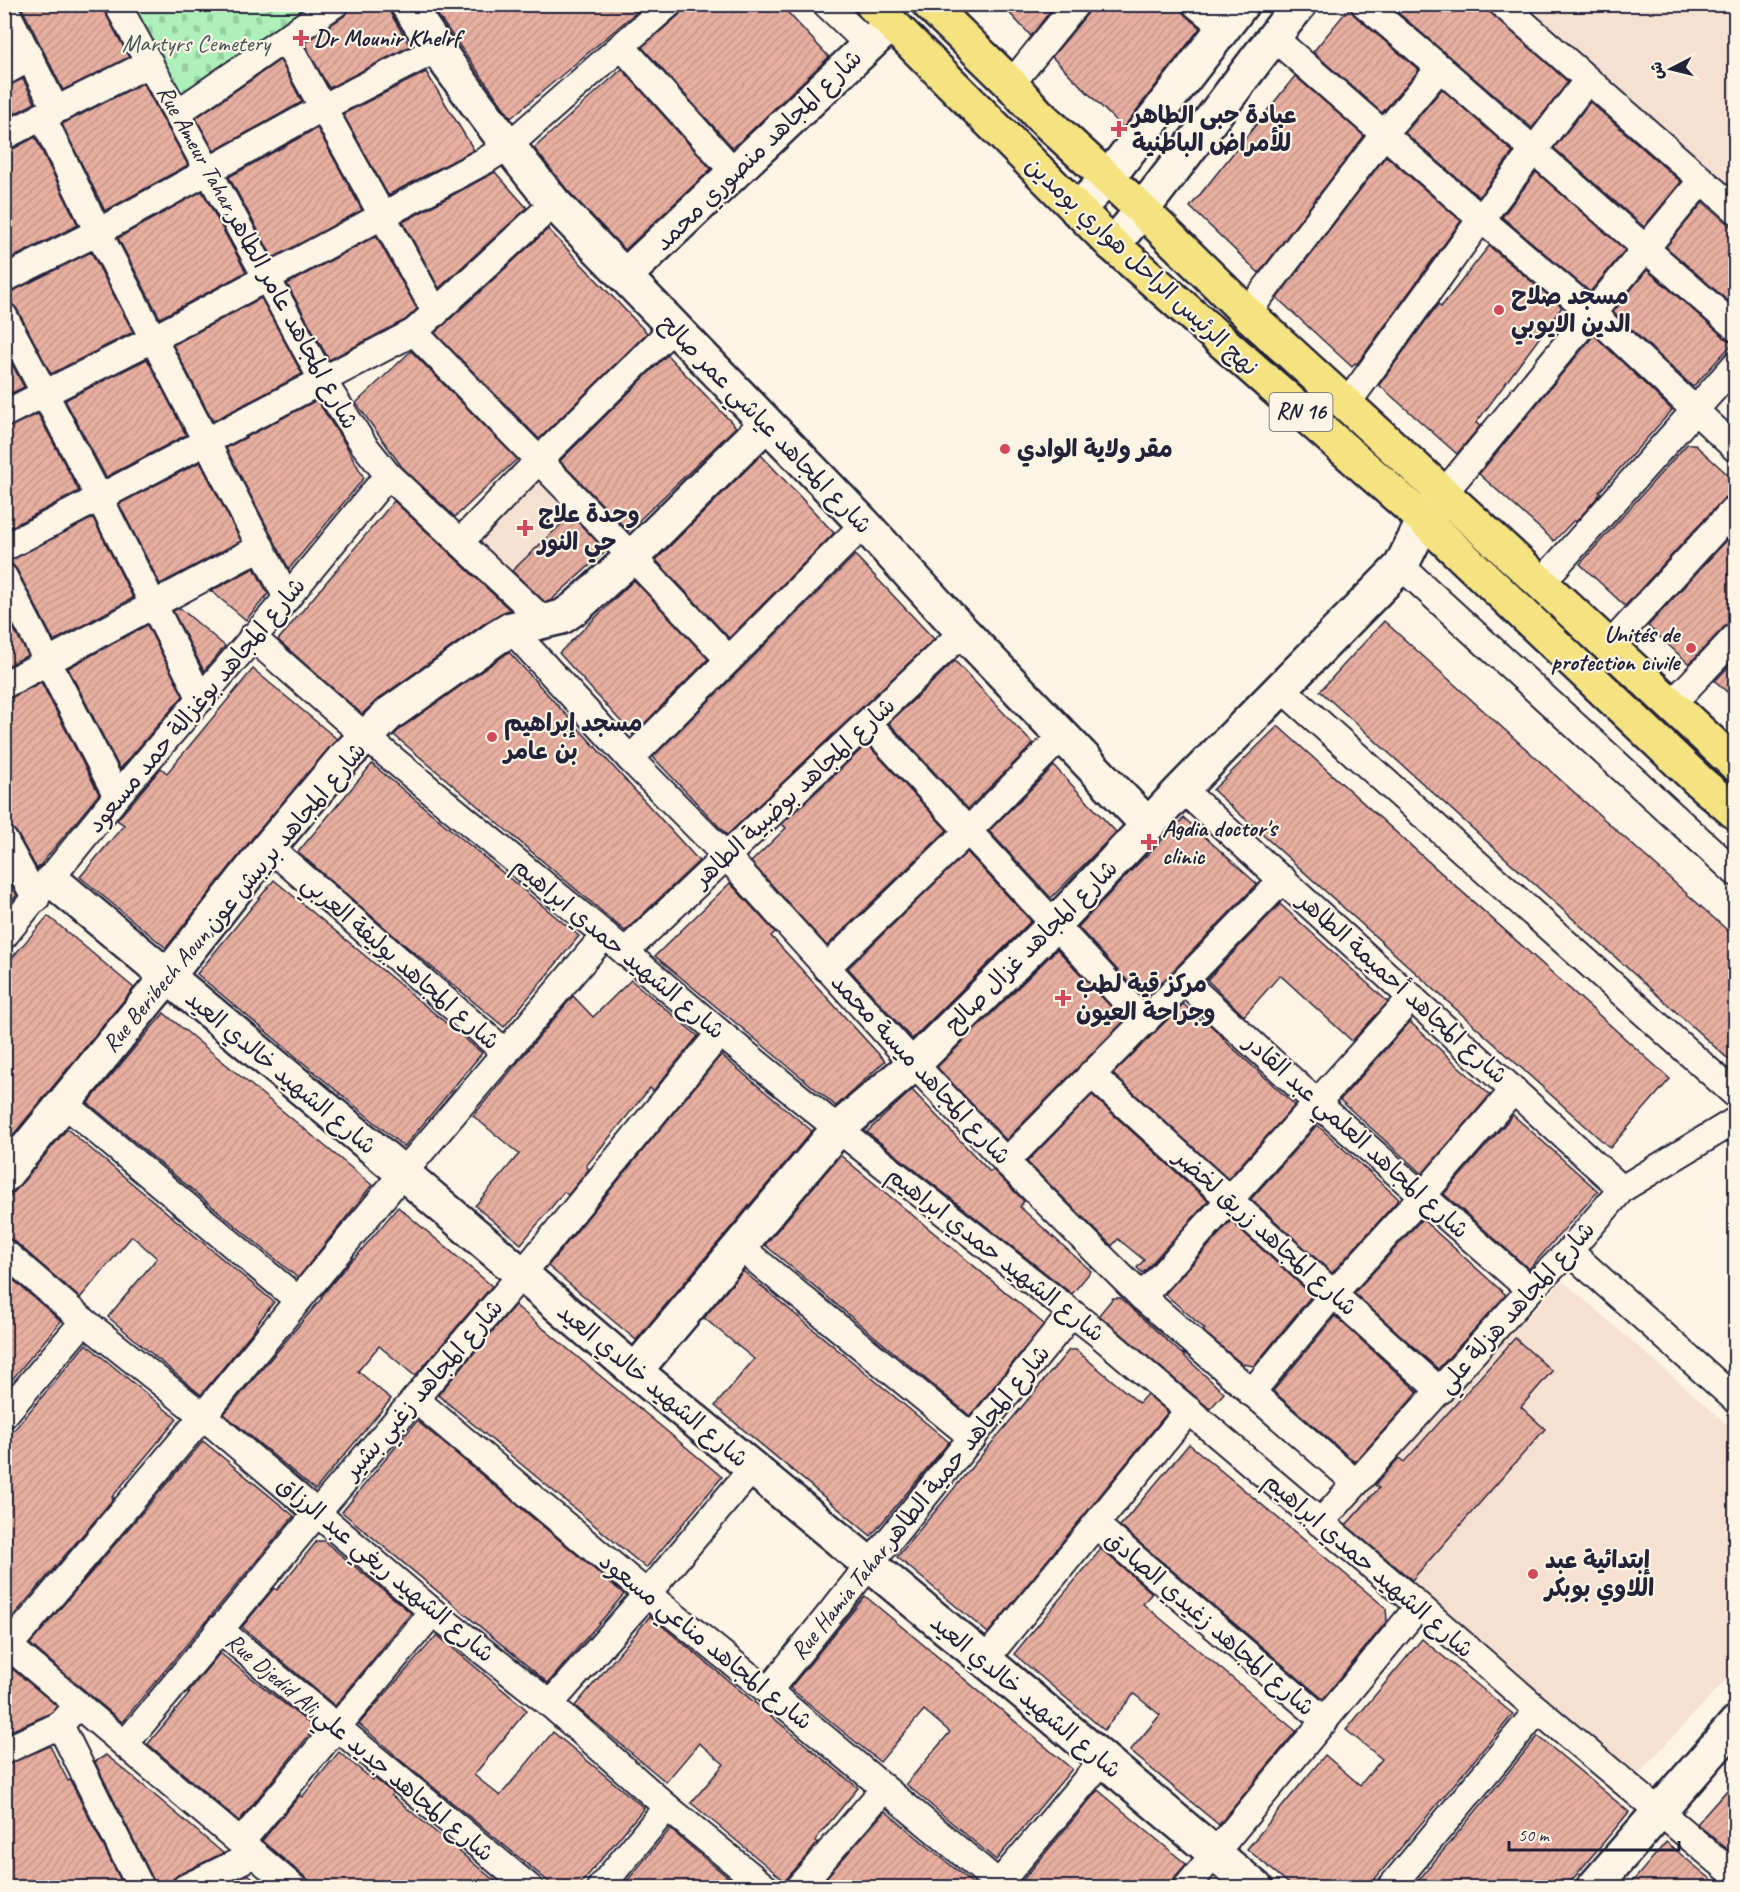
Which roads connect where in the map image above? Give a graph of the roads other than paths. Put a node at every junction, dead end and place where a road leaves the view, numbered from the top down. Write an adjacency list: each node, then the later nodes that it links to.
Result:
1 (117, 4): 20 (street, Rue Ameur Tahar,شارع المجاهد عامر الطاهر)
2 (335, 4): 16 (street)
3 (407, 4): 18 (street, شارع المجاهد عياشي عمر صالح)
4 (669, 4): 17 (street)
5 (826, 4): 14 (street)
6 (929, 4): 24 (main road, نهج الرئيس الراحل هواري بومدين / RN 16)
7 (1076, 4): 24 (street)
8 (1195, 4): 13 (street)
9 (1300, 4): 15 (street)
10 (1364, 4): 21 (street)
11 (1502, 4): 23 (street)
12 (4, 7): 19 (street)
13 (1233, 16): 34 (street)
14 (877, 24): 33 (street, شارع المجاهد منصوري محمد); 37 (main road, نهج الرئيس الراحل هواري بومدين / RN 16)
15 (1273, 37): 28 (street); 38 (street)
16 (285, 39): 25 (street); 27 (street)
17 (622, 47): 30 (street); 33 (street)
18 (437, 49): 25 (street); 30 (street, شارع المجاهد عياشي عمر صالح)
19 (30, 58): 22 (street); 26 (street)
20 (150, 63): 26 (street); 27 (street, Rue Ameur Tahar,شارع المجاهد عامر الطاهر)
21 (1440, 68): 28 (street); 31 (street)
22 (4, 72)
23 (1587, 81): 31 (street); 35 (street)
24 (1011, 84): 34 (main road, نهج الرئيس الراحل هواري بومدين / RN 16)
25 (322, 108): 32 (street); 40 (street)
26 (49, 113): 29 (street); 42 (street)
27 (177, 113): 32 (street, Rue Ameur Tahar,شارع المجاهد عامر الطاهر)
28 (1384, 134): 41 (street); 49 (street)
29 (4, 136)
30 (508, 146): 36 (street, شارع المجاهد عياشي عمر صالح); 40 (street)
31 (1534, 150): 41 (street); 44 (street)
32 (209, 171): 42 (street); 46 (street, Rue Ameur Tahar,شارع المجاهد عامر الطاهر)
33 (735, 173): 45 (street, شارع المجاهد منصوري محمد)
34 (1108, 178): 37 (street); 38 (main road, نهج الرئيس الراحل هواري بومدين / RN 16)
35 (1702, 180): 39 (street); 44 (street)
36 (554, 203): 45 (street, شارع المجاهد عياشي عمر صالح); 48 (street)
37 (1077, 210): 43 (main road, نهج الرئيس الراحل هواري بومدين / RN 16)
38 (1142, 210): 43 (street); 49 (main road, نهج الرئيس الراحل هواري بومدين / RN 16)
39 (1736, 210)
40 (382, 217): 46 (street); 48 (street)
41 (1480, 219): 50 (street); 59 (street)
42 (98, 232): 47 (street); 55 (street)
43 (1113, 245): 70 (main road, نهج الرئيس الراحل هواري بومدين / RN 16)
44 (1645, 250): 50 (street); 53 (street)
45 (625, 276): 52 (street, شارع المجاهد عياشي عمر صالح)
46 (268, 278): 55 (street); 57 (street, Rue Ameur Tahar,شارع المجاهد عامر الطاهر)
47 (4, 279)
48 (436, 313): 54 (street)
49 (1247, 314): 59 (main road, نهج الرئيس الراحل هواري بومدين / RN 16)
50 (1592, 314): 60 (street); 67 (street)
51 (4, 316): 58 (street)
52 (674, 328): 62 (street, شارع المجاهد عياشي عمر صالح); 65 (street)
53 (1736, 328)
54 (414, 332): 57 (street); 65 (street)
55 (153, 339): 58 (street); 63 (street)
56 (1736, 364): 60 (street)
57 (323, 381): 63 (street); 66 (street, Rue Ameur Tahar,شارع المجاهد عامر الطاهر)
58 (46, 393): 61 (street); 68 (street)
59 (1346, 405): 67 (main road, نهج الرئيس الراحل هواري بومدين / RN 16)
60 (1695, 410): 64 (street); 78 (street)
61 (4, 414)
62 (766, 424): 71 (street, شارع المجاهد عياشي عمر صالح); 75 (street, Rue Beribech Aoun,شارع المجاهد بريبش عون)
63 (206, 443): 68 (street); 73 (street)
64 (1736, 449)
65 (538, 461): 72 (street); 75 (street)
66 (388, 475): 72 (street, Rue Ameur Tahar,شارع المجاهد عامر الطاهر); 79 (street, شارع المجاهد بوغزالة حمد مسعود)
67 (1444, 493): 70 (street, شارع المجاهد غزال صالح); 78 (main road, نهج الرئيس الراحل هواري بومدين / RN 16)
68 (100, 499): 74 (street); 80 (street)
69 (1736, 507): 86 (street)
70 (1424, 520): 76 (street, شارع المجاهد غزال صالح); 98 (main road, نهج الرئيس الراحل هواري بومدين / RN 16)
71 (864, 524): 83 (street, شارع المجاهد عياشي عمر صالح); 87 (street)
72 (460, 542): 81 (street, Rue Ameur Tahar,شارع المجاهد عامر الطاهر)
73 (261, 547): 79 (street); 80 (street)
74 (4, 548)
75 (633, 556): 81 (street, Rue Beribech Aoun,شارع المجاهد بريبش عون); 87 (street)
76 (1401, 566): 90 (street, شارع المجاهد غزال صالح); 107 (street)
77 (4, 577): 88 (street)
78 (1541, 583): 86 (main road, نهج الرئيس الراحل هواري بومدين / RN 16)
79 (287, 598): 85 (street, شارع المجاهد بوغزالة حمد مسعود)
80 (154, 606): 88 (street); 91 (street)
81 (545, 622): 82 (street, Rue Beribech Aoun,شارع المجاهد بريبش عون)
82 (511, 630): 95 (street, Rue Beribech Aoun,شارع المجاهد بريبش عون); 96 (street, شارع المجاهد ميسة محمد)
83 (963, 632): 93 (street, شارع المجاهد بوضبية الطاهر); 94 (street, شارع المجاهد عياشي عمر صالح)
84 (1736, 636): 92 (street)
85 (252, 637): 91 (street, شارع المجاهد بوغزالة حمد مسعود); 95 (street, شارع الشهيد حمدي ابراهيم)
86 (1609, 646): 92 (main road, نهج الرئيس الراحل هواري بومدين / RN 16)
87 (728, 659): 96 (street)
88 (49, 662): 89 (street); 100 (street)
89 (4, 685)
90 (1282, 689): 99 (street, شارع المجاهد غزال صالح); 124 (street)
91 (201, 699): 100 (street, شارع المجاهد بوغزالة حمد مسعود)
92 (1671, 705): 97 (main road, نهج الرئيس الراحل هواري بومدين / RN 16)
93 (868, 723): 103 (street); 106 (street, شارع المجاهد بوضبية الطاهر)
94 (1063, 735): 102 (street, شارع المجاهد عياشي عمر صالح); 103 (street)
95 (366, 737): 105 (street, Rue Beribech Aoun,شارع المجاهد بريبش عون); 111 (street, شارع الشهيد حمدي ابراهيم)
96 (630, 759): 106 (street, شارع المجاهد ميسة محمد)
97 (1731, 760): 98 (main road)
98 (1701, 783): 101 (main road, نهج الرئيس الراحل هواري بومدين / RN 16)
99 (1182, 789): 102 (street, شارع المجاهد غزال صالح); 108 (street, شارع المجاهد أحميمة الطاهر)
100 (117, 796): 109 (street, شارع المجاهد بوغزالة حمد مسعود)
101 (1736, 813)
102 (1148, 825): 110 (street, شارع المجاهد غزال صالح)
103 (968, 831): 110 (street); 114 (street)
104 (4, 840): 109 (street)
105 (269, 847): 115 (street, Rue Beribech Aoun,شارع المجاهد بريبش عون); 120 (street, شارع المجاهد بوليفة العربي)
106 (727, 857): 113 (street, شارع المجاهد بوضبية الطاهر); 114 (street, شارع المجاهد ميسة محمد)
107 (1736, 873)
108 (1283, 879): 116 (street); 117 (street, شارع المجاهد أحميمة الطاهر)
109 (44, 889): 112 (street, شارع المجاهد بوغزالة حمد مسعود); 115 (street, شارع الشهيد خالدي العيد)
110 (1054, 925): 118 (street); 121 (street, شارع المجاهد غزال صالح)
111 (605, 935): 113 (street, شارع الشهيد حمدي ابراهيم); 120 (street)
112 (4, 936)
113 (625, 952): 119 (street, شارع الشهيد حمدي ابراهيم)
114 (826, 968): 121 (street, شارع المجاهد ميسة محمد)
115 (167, 977): 126 (street, Rue Beribech Aoun,شارع المجاهد بريبش عون); 130 (street, شارع الشهيد خالدي العيد)
116 (1185, 982): 118 (street); 125 (street, شارع المجاهد العلمي عبد القادر)
117 (1412, 997): 123 (street, شارع المجاهد أحميمة الطاهر); 125 (street)
118 (1145, 1022): 122 (street)
119 (720, 1033): 128 (street, شارع الشهيد حمدي ابراهيم); 138 (street, شارع المجاهد زغبي بشير)
120 (506, 1053): 130 (street)
121 (914, 1064): 128 (street, شارع المجاهد غزال صالح); 129 (street, شارع المجاهد ميسة محمد)
122 (1091, 1074): 129 (street); 134 (street, شارع المجاهد زريق لخضر)
123 (1514, 1090): 132 (street, شارع المجاهد أحميمة الطاهر); 133 (street)
124 (1736, 1095)
125 (1317, 1102): 133 (street, شارع المجاهد العلمي عبد القادر); 134 (street)
126 (64, 1103): 131 (street, Rue Beribech Aoun,شارع المجاهد بريبش عون); 142 (street)
127 (1736, 1120): 132 (street, شارع المجاهد هزلة علي)
128 (838, 1129): 135 (street, شارع المجاهد غزال صالح); 143 (street, شارع الشهيد حمدي ابراهيم)
129 (1006, 1162): 141 (street, شارع المجاهد ميسة محمد)
130 (403, 1173): 138 (street, شارع الشهيد خالدي العيد); 142 (street)
131 (4, 1176)
132 (1622, 1189): 136 (street, شارع المجاهد هزلة علي)
133 (1423, 1195): 139 (street, شارع المجاهد العلمي عبد القادر); 140 (street)
134 (1229, 1200): 140 (street, شارع المجاهد زريق لخضر); 141 (street)
135 (740, 1247): 145 (street, شارع المجاهد غزال صالح); 153 (street)
136 (1569, 1251): 139 (street, شارع المجاهد هزلة علي); 149 (street)
137 (4, 1252): 144 (street, شارع الشهيد ريغي عبد الرزاق)
138 (522, 1274): 145 (street, شارع الشهيد خالدي العيد); 148 (street, شارع المجاهد زغبي بشير)
139 (1530, 1290): 146 (street, شارع المجاهد هزلة علي)
140 (1334, 1293): 146 (street, شارع المجاهد زريق لخضر); 147 (street)
141 (1142, 1298): 147 (street, شارع المجاهد ميسة محمد)
142 (298, 1300): 152 (street)
143 (1072, 1313): 150 (street, شارع الشهيد حمدي ابراهيم); 153 (street, Rue Hamia Tahar,شارع المجاهد حمية الطاهر)
144 (84, 1321): 151 (street); 152 (street, شارع الشهيد ريغي عبد الرزاق)
145 (635, 1371): 154 (street, شارع الشهيد خالدي العيد)
146 (1440, 1391): 155 (street, شارع المجاهد هزلة علي)
147 (1251, 1393): 155 (street, شارع المجاهد ميسة محمد)
148 (415, 1399): 156 (street, شارع المجاهد زغبي بشير); 160 (street, شارع المجاهد مناعي مسعود)
149 (1736, 1400)
150 (1189, 1410): 157 (street, شارع الشهيد حمدي ابراهيم); 158 (street)
151 (4, 1415)
152 (203, 1416): 156 (street, شارع الشهيد ريغي عبد الرزاق); 164 (street)
153 (973, 1438): 159 (street, Rue Hamia Tahar,شارع المجاهد حمية الطاهر)
154 (752, 1469): 159 (street, شارع الشهيد خالدي العيد); 160 (street)
155 (1356, 1483): 157 (street, شارع المجاهد هزلة علي)
156 (317, 1513): 162 (street, شارع الشهيد ريغي عبد الرزاق); 163 (street, شارع المجاهد زغبي بشير)
157 (1320, 1523): 161 (street, شارع الشهيد حمدي ابراهيم)
158 (1096, 1525): 165 (street); 170 (street, شارع المجاهد زغيدي الصادق)
159 (868, 1565): 165 (street, شارع الشهيد خالدي العيد); 166 (street, Rue Hamia Tahar,شارع المجاهد حمية الطاهر)
160 (647, 1594): 166 (street, شارع المجاهد مناعي مسعود); 167 (street)
161 (1419, 1606): 169 (street, شارع الشهيد حمدي ابراهيم); 170 (street)
162 (434, 1612): 167 (street, شارع الشهيد ريغي عبد الرزاق); 173 (street)
163 (219, 1629): 173 (street, Rue Djedid Ali,شارع المجاهد جديد علي); 174 (street, شارع المجاهد زغبي بشير)
164 (7, 1644): 168 (street)
165 (985, 1660): 176 (street, شارع الشهيد خالدي العيد)
166 (768, 1691): 177 (street, شارع المجاهد مناعي مسعود)
167 (550, 1704): 178 (street, شارع الشهيد ريغي عبد الرزاق)
168 (77, 1705): 172 (street); 174 (street)
169 (1538, 1710): 179 (street, شارع الشهيد حمدي ابراهيم); 193 (street)
170 (1325, 1721): 181 (street)
171 (1736, 1723): 179 (street)
172 (60, 1725): 175 (street); 184 (street)
173 (337, 1727): 180 (street); 187 (street, Rue Djedid Ali,شارع المجاهد جديد علي)
174 (125, 1744): 180 (street)
175 (4, 1751)
176 (1103, 1760): 181 (street, شارع الشهيد خالدي العيد); 183 (street)
177 (884, 1789): 183 (street, شارع المجاهد مناعي مسعود); 190 (street)
178 (667, 1807): 188 (street); 189 (street, شارع الشهيد ريغي عبد الرزاق)
179 (1658, 1810): 182 (street, شارع الشهيد حمدي ابراهيم); 194 (street)
180 (248, 1848): 185 (street); 186 (street)
181 (1215, 1853): 191 (street); 192 (street, شارع الشهيد خالدي العيد)
182 (1736, 1876)
183 (997, 1885)
184 (141, 1887)
185 (185, 1887)
186 (294, 1887)
187 (530, 1887)
188 (600, 1887)
189 (766, 1887)
190 (798, 1887)
191 (1186, 1887)
192 (1256, 1887)
193 (1390, 1887)
194 (1593, 1887)

